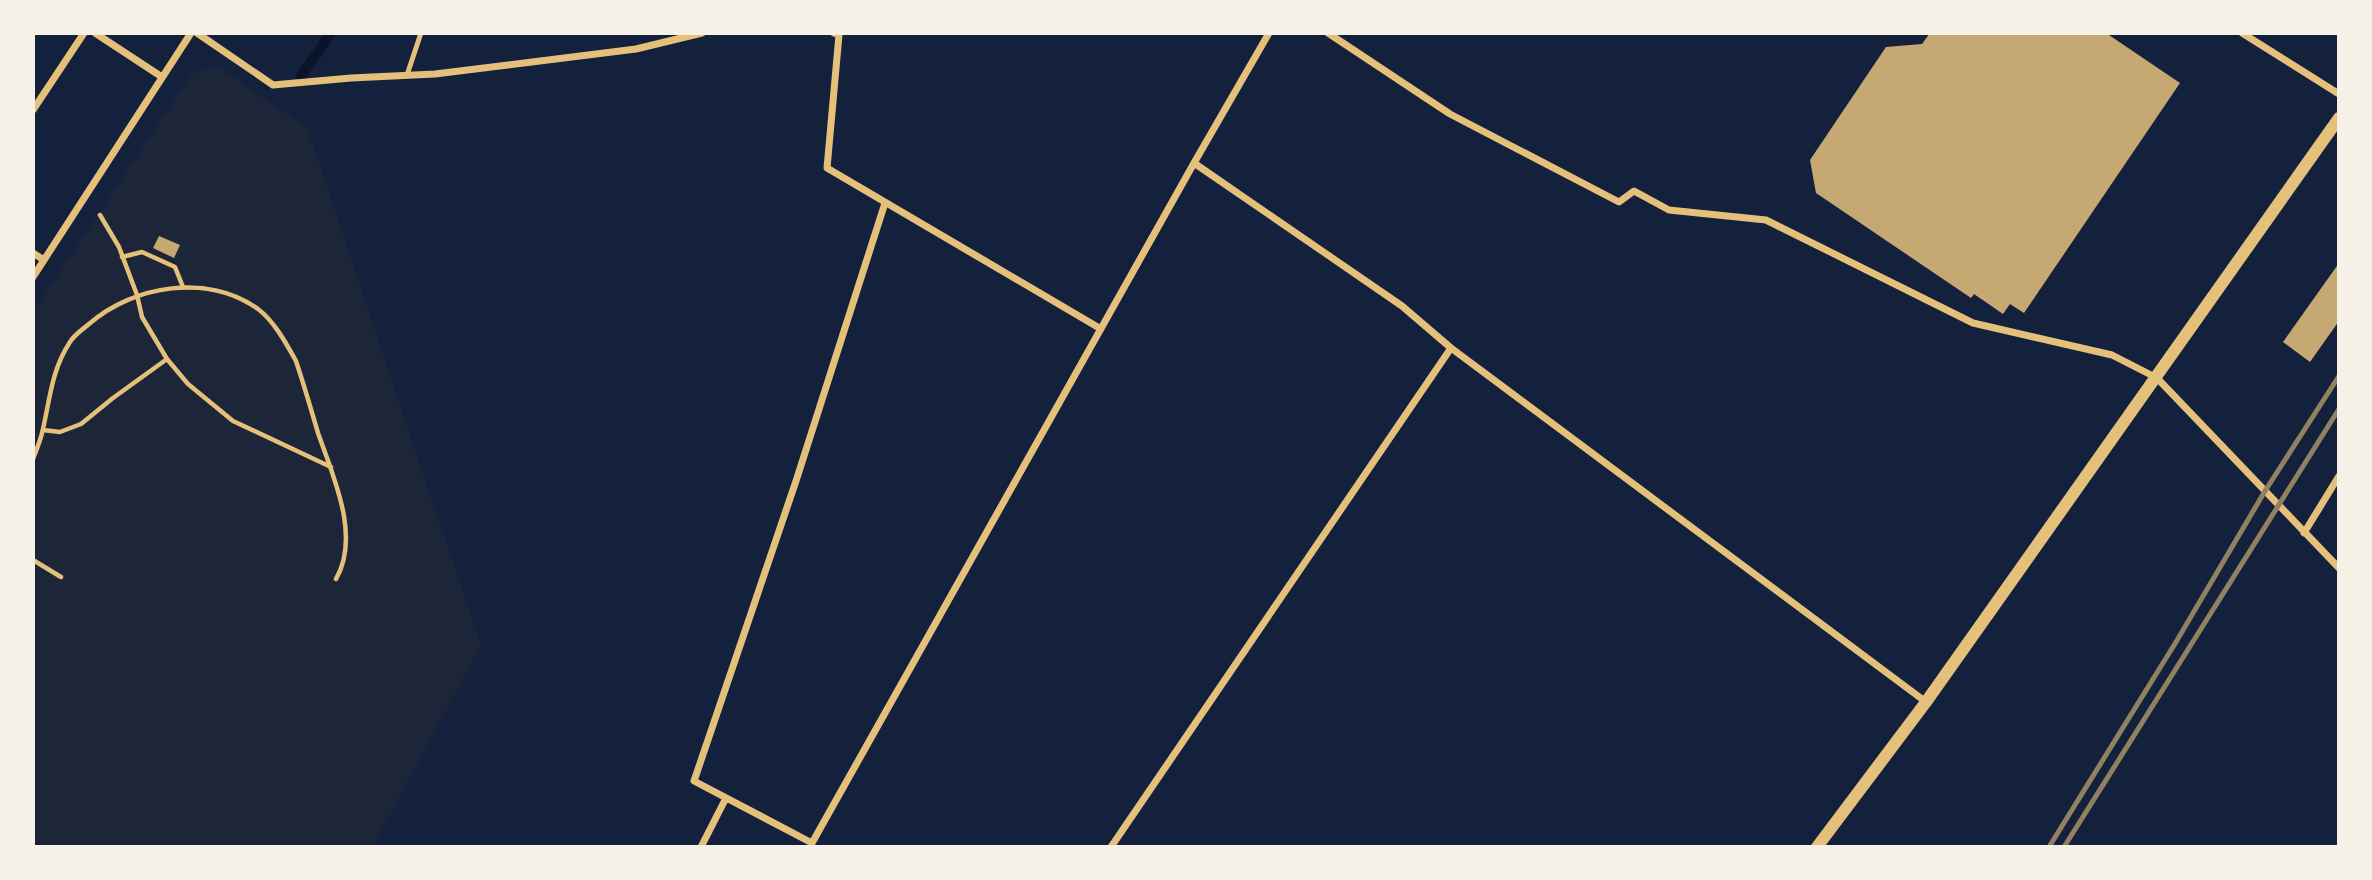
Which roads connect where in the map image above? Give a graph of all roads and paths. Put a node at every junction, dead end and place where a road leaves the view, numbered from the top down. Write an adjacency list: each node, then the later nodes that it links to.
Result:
1 (84, 33): 14 (street)
2 (95, 33): 12 (street)
3 (191, 33): 12 (street)
4 (197, 33): 11 (street)
5 (421, 33): 11 (lane)
6 (702, 33): 11 (street)
7 (834, 33): 18 (street)
8 (1269, 33): 16 (street)
9 (1328, 33): 28 (street)
10 (2242, 33): 13 (street)
11 (407, 75)
12 (162, 77): 17 (street)
13 (2339, 94)
14 (33, 110)
15 (2339, 118): 28 (street)
16 (1194, 163): 25 (street); 26 (street)
17 (87, 193): 20 (path); 21 (street)
18 (885, 203): 25 (street); 39 (street)
19 (33, 253): 21 (street)
20 (122, 257): 23 (path); 24 (path)
21 (44, 260): 22 (street)
22 (33, 277)
23 (183, 287): 24 (path); 31 (path)
24 (137, 295): 27 (path); 29 (path)
25 (1101, 329): 39 (street)
26 (1451, 348): 38 (street); 41 (street)
27 (167, 359): 29 (path); 31 (path)
28 (2157, 378): 33 (street); 38 (street)
29 (43, 430): 30 (path)
30 (33, 459)
31 (331, 467): 37 (path)
32 (2339, 476): 33 (street)
33 (2304, 533): 35 (street)
34 (33, 560): 36 (path)
35 (2339, 568)
36 (61, 577)
37 (336, 579)
38 (1926, 702): 42 (street)
39 (726, 798): 40 (street)
40 (701, 847)
41 (1111, 847)
42 (1817, 847)

